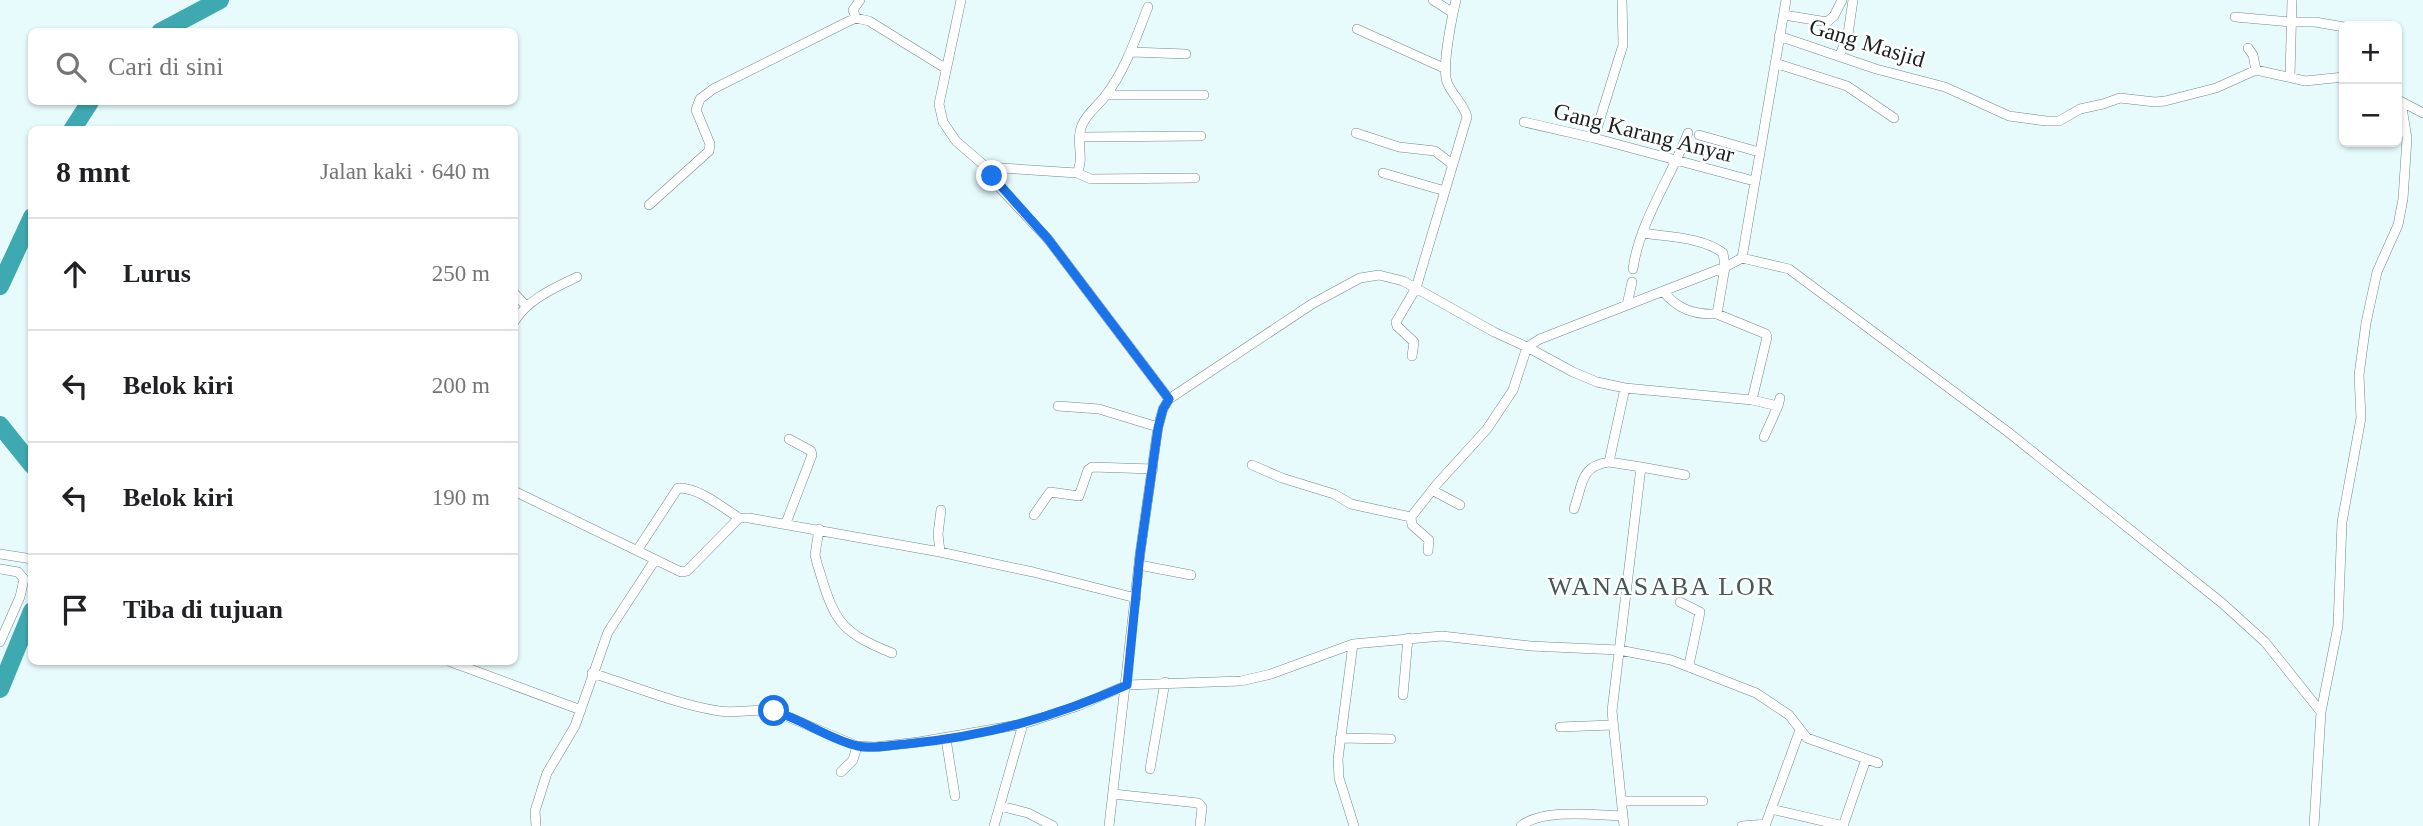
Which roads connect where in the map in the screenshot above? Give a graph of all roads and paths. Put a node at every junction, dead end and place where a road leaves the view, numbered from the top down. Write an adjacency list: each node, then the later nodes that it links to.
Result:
1 (860, 0): 14 (street)
2 (961, 0): 24 (street)
3 (1433, 0): 11 (street)
4 (1456, 0): 11 (street)
5 (1622, 0): 41 (street)
6 (1786, 0): 12 (street)
7 (1842, 0): 12 (street)
8 (1853, 0): 22 (street)
9 (2292, 0): 15 (street)
10 (1148, 7): 20 (street)
11 (1453, 13): 25 (street)
12 (1784, 15): 18 (street)
13 (2235, 17): 15 (street)
14 (856, 18): 24 (street); 51 (street)
15 (2292, 22): 16 (street); 27 (street)
16 (2339, 26)
17 (1357, 29): 25 (street)
18 (1779, 36): 22 (street, Gang Masjid); 23 (street)
19 (2248, 48): 26 (street)
20 (1132, 52): 21 (street); 29 (street)
21 (1186, 54)
22 (1840, 55): 26 (street, Gang Masjid)
23 (1775, 63): 34 (street); 42 (street)
24 (945, 68): 45 (street)
25 (1446, 69): 44 (street)
26 (2256, 71): 27 (street)
27 (2290, 77): 28 (street)
28 (2339, 78)
29 (1107, 95): 30 (street); 40 (street)
30 (1203, 95)
31 (2402, 102): 32 (street)
32 (2423, 113)
33 (2402, 115): 113 (street)
34 (1894, 118)
35 (1524, 122): 41 (street, Gang Karang Anyar)
36 (1356, 133): 44 (street)
37 (1688, 133): 43 (street)
38 (1699, 135): 42 (street)
39 (1201, 136): 40 (street)
40 (1080, 137): 46 (street)
41 (1594, 138): 43 (street, Gang Karang Anyar)
42 (1759, 152): 49 (street)
43 (1674, 160): 49 (street, Gang Karang Anyar); 52 (street)
44 (1452, 164): 50 (street)
45 (986, 167): 46 (street); 68 (street)
46 (1077, 173): 48 (street)
47 (1383, 173): 50 (street)
48 (1195, 178)
49 (1754, 181): 53 (street)
50 (1445, 191): 58 (street)
51 (649, 205)
52 (1643, 233): 54 (street); 55 (street)
53 (1742, 258): 54 (street); 113 (street)
54 (1725, 267): 59 (street); 63 (street)
55 (1633, 269)
56 (577, 277): 62 (street)
57 (1632, 282): 61 (street)
58 (1416, 288): 65 (street); 66 (street); 68 (street)
59 (1663, 291): 61 (street); 63 (street)
60 (518, 297): 62 (street)
61 (1627, 305): 65 (street)
62 (526, 306): 64 (street)
63 (1717, 314): 69 (street)
64 (518, 317)
65 (1527, 347): 67 (street); 79 (street)
66 (1412, 356)
67 (1625, 388): 69 (street); 74 (street)
68 (1169, 399): 71 (street)
69 (1752, 400): 72 (street)
70 (1058, 406): 71 (street)
71 (1158, 428): 77 (street)
72 (1764, 437)
73 (789, 439): 87 (street)
74 (1609, 462): 76 (street); 83 (street)
75 (1252, 465): 85 (street)
76 (1641, 467): 78 (street); 104 (street)
77 (1153, 469): 84 (street); 95 (street)
78 (1685, 475)
79 (1432, 490): 81 (street); 85 (street)
80 (518, 493): 89 (street)
81 (1460, 505)
82 (941, 509): 91 (street)
83 (1574, 509)
84 (1034, 515)
85 (1411, 517): 90 (street)
86 (739, 518): 87 (street); 89 (street); 94 (street)
87 (786, 523): 88 (street)
88 (819, 529): 91 (street); 105 (street)
89 (638, 550): 94 (street)
90 (1428, 551)
91 (940, 552): 98 (street)
92 (0, 554): 93 (street)
93 (28, 558)
94 (655, 560): 108 (street)
95 (1139, 565): 97 (street); 98 (street)
96 (0, 569): 100 (street)
97 (1191, 575)
98 (1136, 598): 110 (street)
99 (1679, 602): 107 (street)
100 (4, 627): 102 (street)
101 (1409, 638): 103 (street); 104 (street); 111 (street)
102 (0, 642)
103 (1353, 644): 109 (street); 118 (street)
104 (1619, 650): 107 (street); 115 (street)
105 (892, 653)
106 (459, 665): 112 (street)
107 (1689, 665): 117 (street)
108 (592, 673): 112 (street); 121 (street)
109 (1165, 682): 110 (street); 124 (street)
110 (1127, 685): 114 (street); 126 (street)
111 (1403, 695)
112 (581, 710): 134 (street)
113 (2321, 712): 144 (street)
114 (1023, 724): 119 (street); 130 (street)
115 (1612, 725): 116 (street); 128 (street)
116 (1560, 727)
117 (1800, 730): 122 (street); 131 (street)
118 (1340, 738): 120 (street); 139 (street)
119 (946, 739): 121 (street); 127 (street)
120 (1391, 739)
121 (857, 746): 125 (street)
122 (1866, 759): 123 (street); 143 (street)
123 (1878, 763)
124 (1150, 769)
125 (841, 772)
126 (1113, 794): 137 (street); 138 (street)
127 (955, 796)
128 (1623, 801): 129 (street); 132 (street)
129 (1703, 801)
130 (1000, 806): 135 (street); 136 (street)
131 (1771, 810): 133 (street); 143 (street)
132 (1623, 816): 140 (street); 141 (street)
133 (1765, 825): 142 (street)
134 (536, 826)
135 (994, 826)
136 (1053, 826)
137 (1109, 826)
138 (1200, 826)
139 (1354, 826)
140 (1521, 826)
141 (1624, 826)
142 (1742, 826)
143 (1843, 826)
144 (2314, 826)

